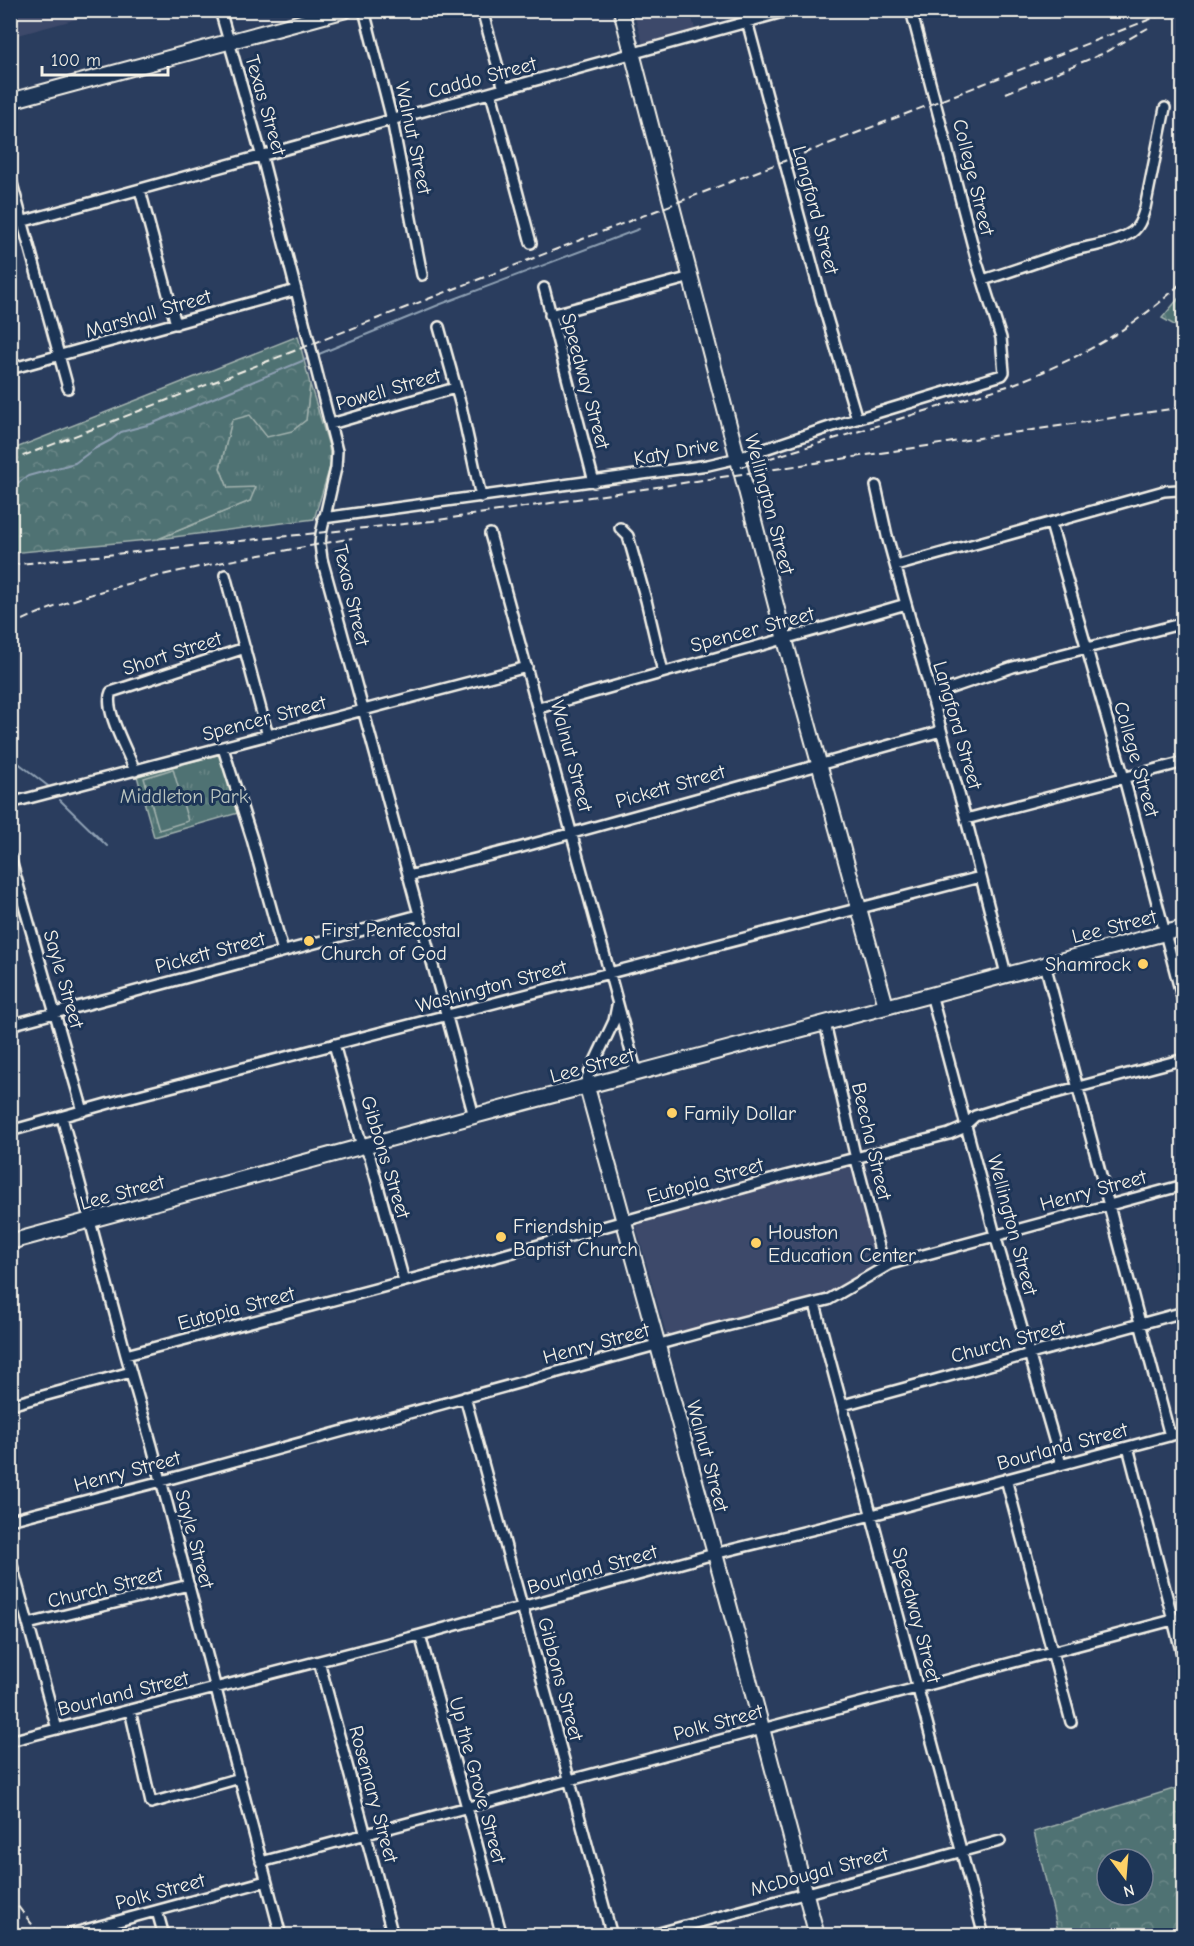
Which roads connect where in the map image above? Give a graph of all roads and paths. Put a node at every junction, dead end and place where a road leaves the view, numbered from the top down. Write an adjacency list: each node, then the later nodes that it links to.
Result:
1 (220, 10): 10 (street, Texas Street)
2 (346, 10): 10 (street)
3 (364, 10): 16 (street, Walnut Street)
4 (482, 10): 12 (street)
5 (621, 10): 11 (street, Wellington Street)
6 (744, 10): 9 (street, Langford Street)
7 (790, 10): 9 (street, Caddo Street)
8 (911, 10): 25 (street, College Street)
9 (747, 23): 11 (street, Caddo Street); 36 (street, Langford Street)
10 (229, 41): 14 (street); 17 (street, Texas Street)
11 (632, 54): 12 (street, Caddo Street); 24 (street, Wellington Street)
12 (504, 89): 13 (street, Caddo Street)
13 (491, 93): 16 (street, Caddo Street); 22 (street)
14 (10, 101)
15 (1165, 108): 25 (street)
16 (392, 120): 17 (street, Caddo Street); 23 (street, Walnut Street)
17 (262, 156): 19 (street, Caddo Street); 27 (street, Texas Street)
18 (10, 176): 20 (street)
19 (140, 190): 20 (street, Caddo Street); 29 (street)
20 (23, 222): 21 (street, Caddo Street); 32 (street)
21 (10, 225)
22 (531, 243)
23 (422, 275)
24 (691, 277): 28 (street); 38 (street, Wellington Street)
25 (983, 280): 31 (street, College Street)
26 (544, 288): 28 (street, Speedway Street)
27 (296, 290): 29 (street, Marshall Street); 37 (street, Texas Street)
28 (550, 315): 39 (street, Speedway Street)
29 (177, 324): 32 (street, Marshall Street)
30 (440, 327): 35 (street)
31 (1003, 353): 36 (street, Katy Drive)
32 (60, 356): 33 (street, Marshall Street); 34 (street)
33 (10, 369)
34 (68, 388)
35 (456, 388): 37 (street, Powell Street); 42 (street)
36 (857, 419): 38 (street, Katy Drive)
37 (331, 424): 43 (street, Texas Street)
38 (738, 458): 39 (street, Katy Drive); 51 (street, Wellington Street)
39 (594, 482): 42 (street, Katy Drive)
40 (876, 486): 47 (street, Langford Street)
41 (1184, 492): 44 (street)
42 (481, 496): 43 (street, Katy Drive)
43 (323, 518): 58 (street, Texas Street)
44 (1051, 524): 47 (street); 53 (street, College Street)
45 (620, 528): 55 (street)
46 (490, 534): 54 (street, Walnut Street)
47 (896, 566): 49 (street, Langford Street)
48 (225, 575): 52 (street)
49 (906, 604): 51 (street, Spencer Street); 56 (street, Langford Street)
50 (1184, 623): 53 (street)
51 (785, 640): 55 (street, Spencer Street); 63 (street, Wellington Street)
52 (245, 648): 60 (street); 64 (street, Short Street)
53 (1087, 649): 56 (street); 65 (street, College Street)
54 (527, 667): 57 (street, Walnut Street); 58 (street, Spencer Street)
55 (663, 672): 57 (street, Spencer Street)
56 (931, 694): 59 (street, Langford Street)
57 (539, 708): 68 (street, Walnut Street)
58 (363, 710): 60 (street, Spencer Street); 70 (street, Texas Street)
59 (941, 730): 63 (street, Pickett Street); 67 (street, Langford Street)
60 (268, 736): 61 (street, Spencer Street)
61 (223, 748): 64 (street, Spencer Street); 76 (street)
62 (1184, 762): 65 (street)
63 (819, 763): 68 (street, Pickett Street); 72 (street, Wellington Street)
64 (135, 771): 66 (street, Spencer Street)
65 (1124, 778): 67 (street); 75 (street, College Street)
66 (10, 803)
67 (966, 819): 71 (street, Langford Street)
68 (572, 832): 70 (street, Pickett Street); 78 (street, Walnut Street)
69 (10, 857): 84 (street, Sayle Street)
70 (408, 876): 73 (street, Texas Street)
71 (980, 877): 72 (street, Washington Street); 79 (street, Langford Street)
72 (860, 908): 78 (street, Washington Street); 83 (street, Wellington Street)
73 (419, 915): 76 (street, Pickett Street); 85 (street, Texas Street)
74 (1184, 928): 75 (street, Lee Street)
75 (1165, 933): 77 (street, Lee Street); 82 (street, College Street)
76 (283, 951): 84 (street, Pickett Street)
77 (1045, 964): 79 (street, Lee Street); 92 (street)
78 (609, 973): 80 (street, Walnut Street); 85 (street, Washington Street)
79 (1006, 974): 81 (street, Lee Street)
80 (614, 989): 90 (street, Walnut Street); 91 (street, Walnut Street)
81 (931, 994): 83 (street, Lee Street); 96 (street, Wellington Street)
82 (1184, 1005)
83 (886, 1006): 86 (street, Lee Street)
84 (55, 1012): 87 (street, Pickett Street); 93 (street, Sayle Street)
85 (445, 1016): 88 (street, Washington Street); 94 (street, Texas Street)
86 (825, 1023): 90 (street, Lee Street); 99 (street, Beecha Street)
87 (10, 1025)
88 (333, 1044): 93 (street, Washington Street); 98 (street, Gibbons Street)
89 (1184, 1059): 92 (street, Eutopia Street)
90 (638, 1074): 91 (street, Lee Street)
91 (587, 1087): 94 (street, Lee Street); 103 (street, Walnut Street)
92 (1079, 1088): 96 (street, Eutopia Street); 101 (street)
93 (83, 1111): 95 (street, Washington Street)
94 (474, 1116): 98 (street, Lee Street)
95 (62, 1117): 97 (street, Washington Street); 102 (street, Sayle Street)
96 (966, 1125): 99 (street, Eutopia Street); 104 (street, Wellington Street)
97 (10, 1131)
98 (365, 1146): 102 (street, Lee Street); 107 (street, Gibbons Street)
99 (856, 1159): 103 (street, Eutopia Street); 106 (street, Beecha Street)
100 (1184, 1185): 101 (street, Henry Street)
101 (1109, 1204): 104 (street, Henry Street); 110 (street)
102 (89, 1221): 105 (street, Lee Street); 113 (street, Sayle Street)
103 (625, 1221): 107 (street, Eutopia Street); 111 (street, Walnut Street)
104 (995, 1235): 106 (street, Henry Street); 112 (street, Wellington Street)
105 (10, 1242)
106 (884, 1266): 108 (street, Henry Street)
107 (404, 1281): 113 (street, Eutopia Street)
108 (815, 1304): 111 (street, Henry Street); 117 (street, Speedway Street)
109 (1184, 1312): 110 (street, Church Street)
110 (1140, 1324): 112 (street, Church Street); 119 (street)
111 (658, 1345): 115 (street, Henry Street); 126 (street, Walnut Street)
112 (1029, 1354): 117 (street, Church Street); 121 (street, Wellington Street)
113 (126, 1355): 114 (street, Sayle Street)
114 (131, 1372): 116 (street); 123 (street, Sayle Street)
115 (465, 1397): 123 (street, Henry Street); 129 (street, Gibbons Street)
116 (10, 1405)
117 (843, 1405): 124 (street, Speedway Street)
118 (1184, 1432): 119 (street, Bourland Street)
119 (1170, 1436): 120 (street, Bourland Street)
120 (1128, 1447): 121 (street, Bourland Street); 131 (street)
121 (1061, 1464): 122 (street, Bourland Street)
122 (1006, 1479): 124 (street, Bourland Street); 134 (street)
123 (162, 1481): 125 (street, Henry Street); 128 (street, Sayle Street)
124 (872, 1515): 126 (street, Bourland Street); 138 (street, Speedway Street)
125 (10, 1521)
126 (714, 1554): 129 (street, Bourland Street); 142 (street, Walnut Street)
127 (10, 1558): 132 (street)
128 (189, 1585): 132 (street, Church Street); 137 (street, Sayle Street)
129 (522, 1607): 133 (street, Bourland Street); 145 (street, Gibbons Street)
130 (1184, 1617): 131 (street, Polk Street)
131 (1173, 1620): 134 (street, Polk Street); 136 (street)
132 (28, 1624): 141 (street)
133 (420, 1635): 135 (street, Bourland Street); 146 (street, Up the Grove Street)
134 (1053, 1652): 138 (street, Polk Street); 140 (street)
135 (319, 1661): 137 (street, Bourland Street); 147 (street, Rosemary Street)
136 (1184, 1662)
137 (216, 1688): 139 (street, Bourland Street); 144 (street, Sayle Street)
138 (918, 1688): 142 (street, Polk Street); 149 (street, Speedway Street)
139 (130, 1710): 141 (street, Bourland Street); 144 (street)
140 (1071, 1722)
141 (57, 1729): 143 (street, Bourland Street)
142 (762, 1729): 145 (street, Polk Street); 152 (street, Walnut Street)
143 (10, 1741)
144 (240, 1778): 150 (street, Sayle Street)
145 (569, 1780): 146 (street, Polk Street); 159 (street, Gibbons Street)
146 (467, 1808): 147 (street, Polk Street); 158 (street, Up the Grove Street)
147 (366, 1834): 150 (street, Polk Street); 157 (street, Rosemary Street)
148 (1000, 1841): 149 (street, McDougal Street)
149 (962, 1851): 152 (street, McDougal Street); 162 (street, Speedway Street)
150 (261, 1862): 151 (street, Sayle Street)
151 (267, 1881): 153 (street, Polk Street); 156 (street, Sayle Street)
152 (806, 1893): 160 (street, McDougal Street); 161 (street, Walnut Street)
153 (157, 1911): 154 (street, Polk Street); 155 (street)
154 (63, 1935)
155 (164, 1935)
156 (281, 1935)
157 (393, 1935)
158 (502, 1935)
159 (612, 1935)
160 (648, 1935)
161 (817, 1935)
162 (984, 1935)

